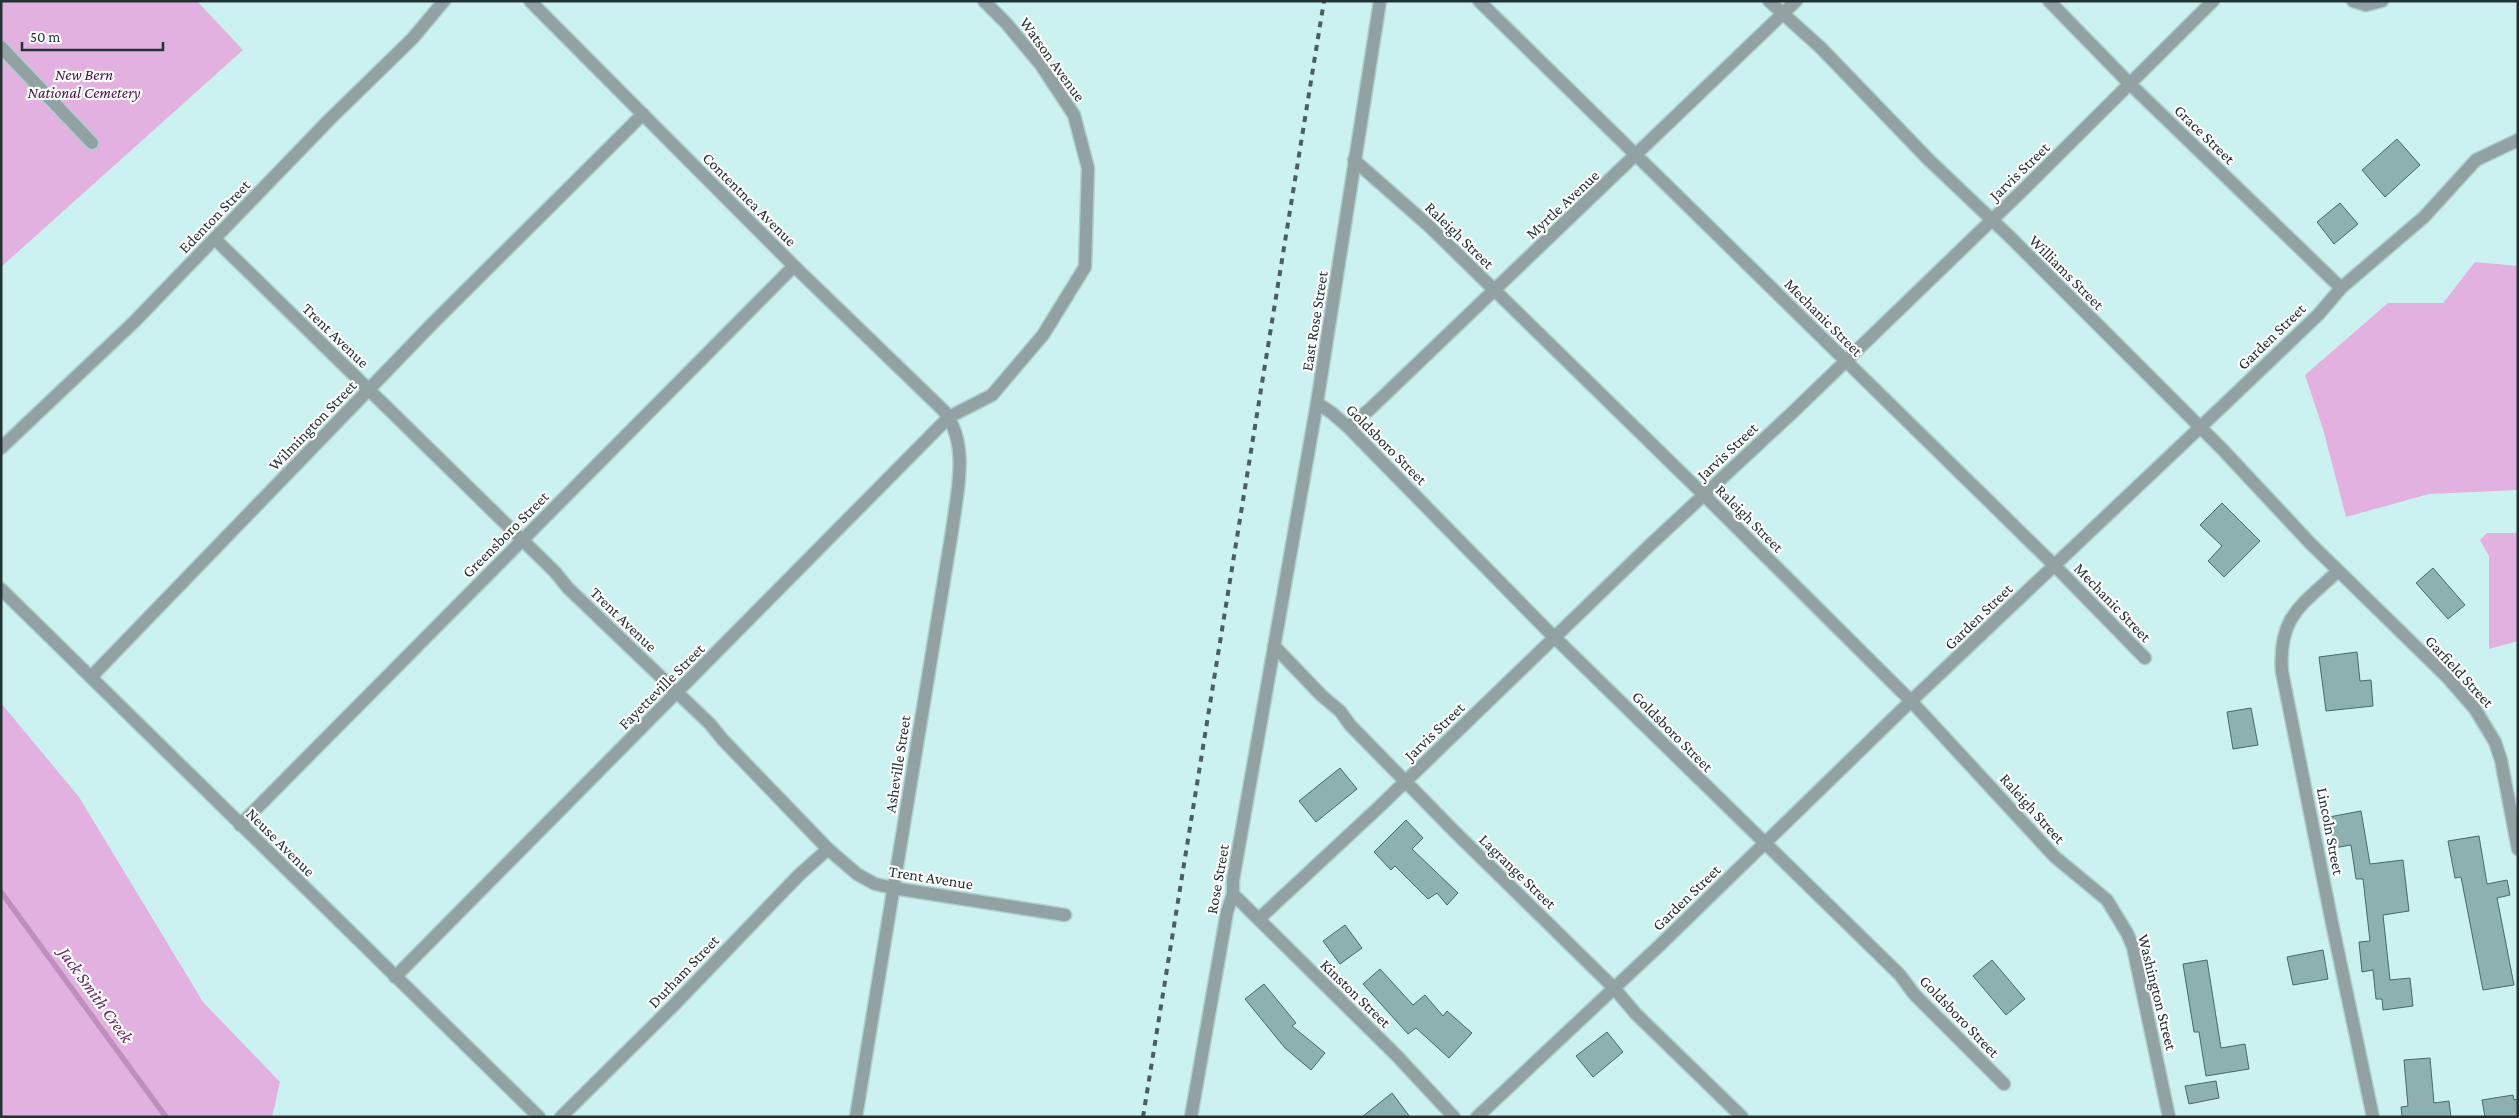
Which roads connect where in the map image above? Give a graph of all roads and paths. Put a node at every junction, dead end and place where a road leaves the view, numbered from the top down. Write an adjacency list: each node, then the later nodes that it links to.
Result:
1 (444, 1): 21 (street, Edenton Street)
2 (530, 1): 15 (street, Contentnea Avenue)
3 (984, 1): 28 (street, Watson Avenue)
4 (1380, 1): 19 (street, East Rose Street)
5 (1479, 1): 18 (street, Mechanic Street)
6 (1769, 1): 12 (street, Williams Street)
7 (1796, 1): 12 (street, Myrtle Avenue)
8 (2049, 1): 14 (street, Grace Street)
9 (2213, 1): 14 (street, Jarvis Street)
10 (2382, 1): 11 (street)
11 (2360, 3)
12 (1783, 13): 18 (street, Myrtle Avenue); 20 (street, Williams Street)
13 (1, 47): 17 (street)
14 (2130, 84): 20 (street, Jarvis Street); 23 (street, Grace Street)
15 (643, 114): 22 (street, Contentnea Avenue); 26 (street, Wilmington Street)
16 (2518, 140): 23 (street, Garden Street)
17 (92, 143)
18 (1638, 154): 24 (street, Myrtle Avenue); 25 (street, Mechanic Street)
19 (1354, 160): 24 (street, Raleigh Street); 27 (street, East Rose Street)
20 (1991, 221): 25 (street, Jarvis Street); 30 (street, Williams Street)
21 (215, 238): 26 (street, Trent Avenue); 31 (street, Edenton Street)
22 (794, 266): 28 (street, Contentnea Avenue); 33 (street, Greensboro Street)
23 (2341, 288): 30 (street, Garden Street)
24 (1494, 291): 29 (street, Myrtle Avenue); 32 (street, Raleigh Street)
25 (1845, 361): 32 (street, Jarvis Street); 34 (street, Mechanic Street)
26 (369, 390): 33 (street, Trent Avenue); 40 (street, Wilmington Street)
27 (1317, 403): 29 (street, Goldsboro Street); 38 (street, East Rose Street)
28 (949, 417): 41 (street, Fayetteville Street); 49 (street, Asheville Street)
29 (1348, 427): 37 (street, Goldsboro Street)
30 (2200, 427): 34 (street, Garden Street); 35 (street, Williams Street)
31 (1, 448)
32 (1704, 495): 37 (street, Jarvis Street); 42 (street, Raleigh Street)
33 (521, 540): 41 (street, Trent Avenue); 44 (street, Greensboro Street)
34 (2054, 565): 39 (street, Mechanic Street); 42 (street, Garden Street)
35 (2338, 571): 47 (street, Garfield Street); 64 (street, Lincoln Street)
36 (1, 589): 40 (street, Neuse Avenue)
37 (1556, 637): 43 (street, Jarvis Street); 45 (street, Goldsboro Street)
38 (1274, 646): 43 (street, Lagrange Street); 50 (street, Rose Street)
39 (2145, 658)
40 (91, 677): 44 (street, Neuse Avenue)
41 (677, 693): 46 (street, Trent Avenue); 53 (street, Fayetteville Street)
42 (1910, 701): 45 (street, Garden Street); 48 (street, Raleigh Street)
43 (1406, 781): 52 (street, Jarvis Street); 54 (street, Lagrange Street)
44 (240, 825): 53 (street, Neuse Avenue)
45 (1764, 843): 54 (street, Garden Street); 55 (street, Goldsboro Street)
46 (828, 848): 49 (street, Trent Avenue); 57 (street, Durham Street)
47 (2518, 849)
48 (2068, 868): 63 (street, Washington Street)
49 (893, 888): 51 (street, Trent Avenue); 58 (street, Asheville Street)
50 (1233, 894): 52 (street, Kinston Street); 59 (street, Rose Street)
51 (1065, 915)
52 (1261, 922): 60 (street, Kinston Street)
53 (395, 977): 56 (street, Neuse Avenue)
54 (1614, 988): 61 (street, Garden Street); 62 (street, Lagrange Street)
55 (2004, 1084)
56 (539, 1117)
57 (561, 1117)
58 (856, 1117)
59 (1191, 1117)
60 (1454, 1117)
61 (1477, 1117)
62 (1742, 1117)
63 (2169, 1117)
64 (2373, 1117)

